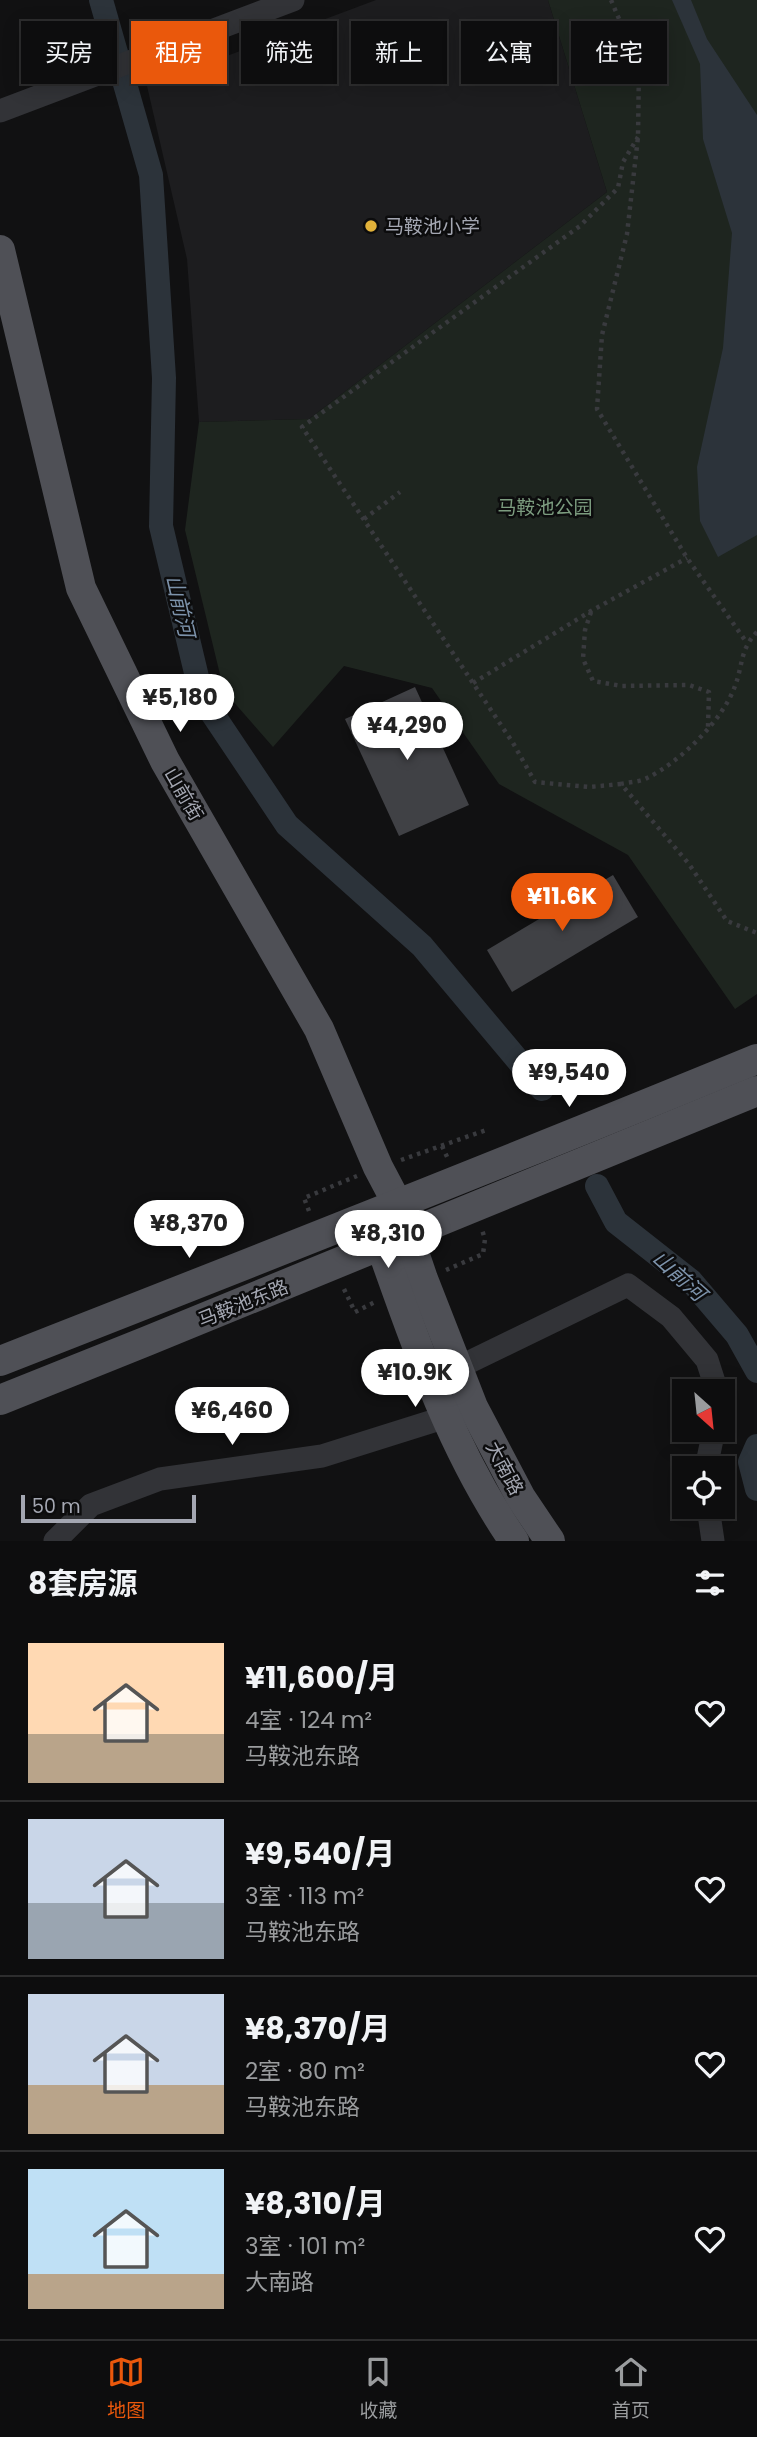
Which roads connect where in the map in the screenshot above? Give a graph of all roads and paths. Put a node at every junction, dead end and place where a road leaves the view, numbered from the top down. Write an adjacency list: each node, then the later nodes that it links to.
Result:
1 (293, 0): 3 (street)
2 (611, 0): 4 (path)
3 (0, 111)
4 (638, 138): 7 (path); 8 (path)
5 (0, 250): 18 (main road, 山前街)
6 (400, 492): 7 (path)
7 (364, 519): 12 (path)
8 (687, 558): 9 (path); 11 (path)
9 (591, 611): 12 (path); 13 (path)
10 (757, 632): 11 (path)
11 (747, 643): 13 (path)
12 (472, 683): 14 (path)
13 (708, 730): 14 (path)
14 (621, 784): 15 (path)
15 (757, 933)
16 (757, 1059): 18 (main road, 马鞍池东路)
17 (757, 1091): 20 (main road, 马鞍池东路)
18 (397, 1203): 19 (main road, 马鞍池东路); 20 (main road, 山前街)
19 (370, 1216): 21 (main road); 22 (main road, 马鞍池东路)
20 (408, 1233): 21 (main road, 马鞍池东路); 23 (main road, 大南路)
21 (381, 1245): 25 (main road, 马鞍池东路); 26 (main road, 大南路)
22 (0, 1361)
23 (457, 1368): 24 (street); 30 (main road, 大南路)
24 (713, 1379)
25 (0, 1400)
26 (446, 1417): 28 (street); 29 (main road, 大南路)
27 (710, 1519): 31 (street)
28 (55, 1541)
29 (514, 1541)
30 (550, 1541)
31 (713, 1541)

